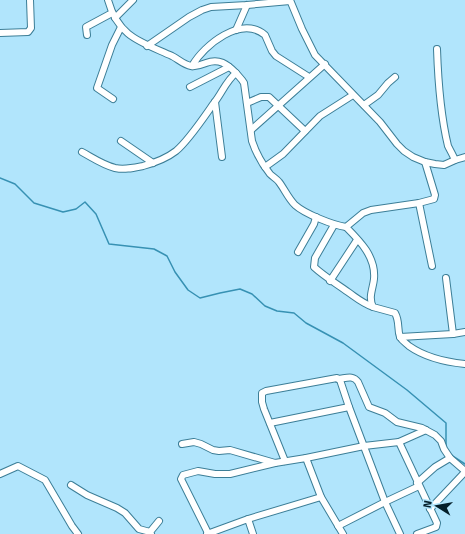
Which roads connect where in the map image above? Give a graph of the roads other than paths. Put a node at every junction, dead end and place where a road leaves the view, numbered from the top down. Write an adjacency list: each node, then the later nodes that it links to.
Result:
1 (30, 0): 9 (street)
2 (108, 0): 6 (street)
3 (133, 0): 6 (street)
4 (290, 0): 5 (street); 13 (street)
5 (246, 5): 8 (street); 11 (street)
6 (113, 15): 7 (street); 10 (street)
7 (121, 27): 11 (street); 21 (street)
8 (236, 30): 14 (street); 17 (street)
9 (0, 33)
10 (87, 35)
11 (147, 46): 14 (street)
12 (437, 49): 32 (street)
13 (325, 64): 17 (street); 20 (street)
14 (192, 66): 15 (street)
15 (229, 67): 16 (street); 19 (street)
16 (236, 73): 22 (street); 23 (street)
17 (309, 77): 24 (street)
18 (395, 78): 25 (street)
19 (190, 87)
20 (353, 95): 25 (street); 27 (street)
21 (113, 99)
22 (215, 102): 30 (street); 34 (street)
23 (247, 104): 24 (street); 26 (street)
24 (278, 106): 26 (street); 27 (street)
25 (364, 106): 33 (street)
26 (251, 130): 35 (street)
27 (305, 130): 35 (street)
28 (121, 141): 34 (street)
29 (82, 152): 34 (street)
30 (222, 157)
31 (465, 157): 32 (street)
32 (455, 160): 33 (street)
33 (425, 162): 36 (street)
34 (153, 163)
35 (266, 167): 37 (street)
36 (420, 203): 39 (street); 42 (street)
37 (316, 217): 38 (street); 41 (street)
38 (334, 225): 39 (street); 44 (street)
39 (346, 227): 40 (street)
40 (357, 240): 44 (street); 45 (street)
41 (298, 252)
42 (432, 266)
43 (446, 278): 47 (street)
44 (330, 281): 45 (street)
45 (374, 306): 48 (street)
46 (465, 332): 47 (street)
47 (453, 334): 48 (street)
48 (400, 337): 49 (street)
49 (465, 364)
50 (338, 379): 51 (street); 52 (street); 53 (street)
51 (349, 407): 52 (street); 56 (street)
52 (270, 422): 59 (street)
53 (426, 430): 54 (street); 58 (street)
54 (399, 442): 56 (street); 63 (street)
55 (182, 444): 60 (street)
56 (364, 446): 57 (street); 66 (street)
57 (306, 458): 59 (street); 65 (street)
58 (450, 458): 61 (street); 63 (street)
59 (285, 461): 60 (street)
60 (275, 463): 73 (street)
61 (465, 471): 67 (street)
62 (0, 474): 72 (street)
63 (418, 484): 66 (street); 67 (street)
64 (71, 485): 71 (street)
65 (321, 497): 68 (street); 70 (street)
66 (385, 502): 70 (street); 76 (street)
67 (430, 509): 77 (street)
68 (248, 519): 73 (street); 74 (street)
69 (159, 521): 71 (street)
70 (338, 526): 75 (street)
71 (150, 533)
72 (78, 534)
73 (207, 534)
74 (253, 534)
75 (343, 534)
76 (400, 534)
77 (416, 534)

